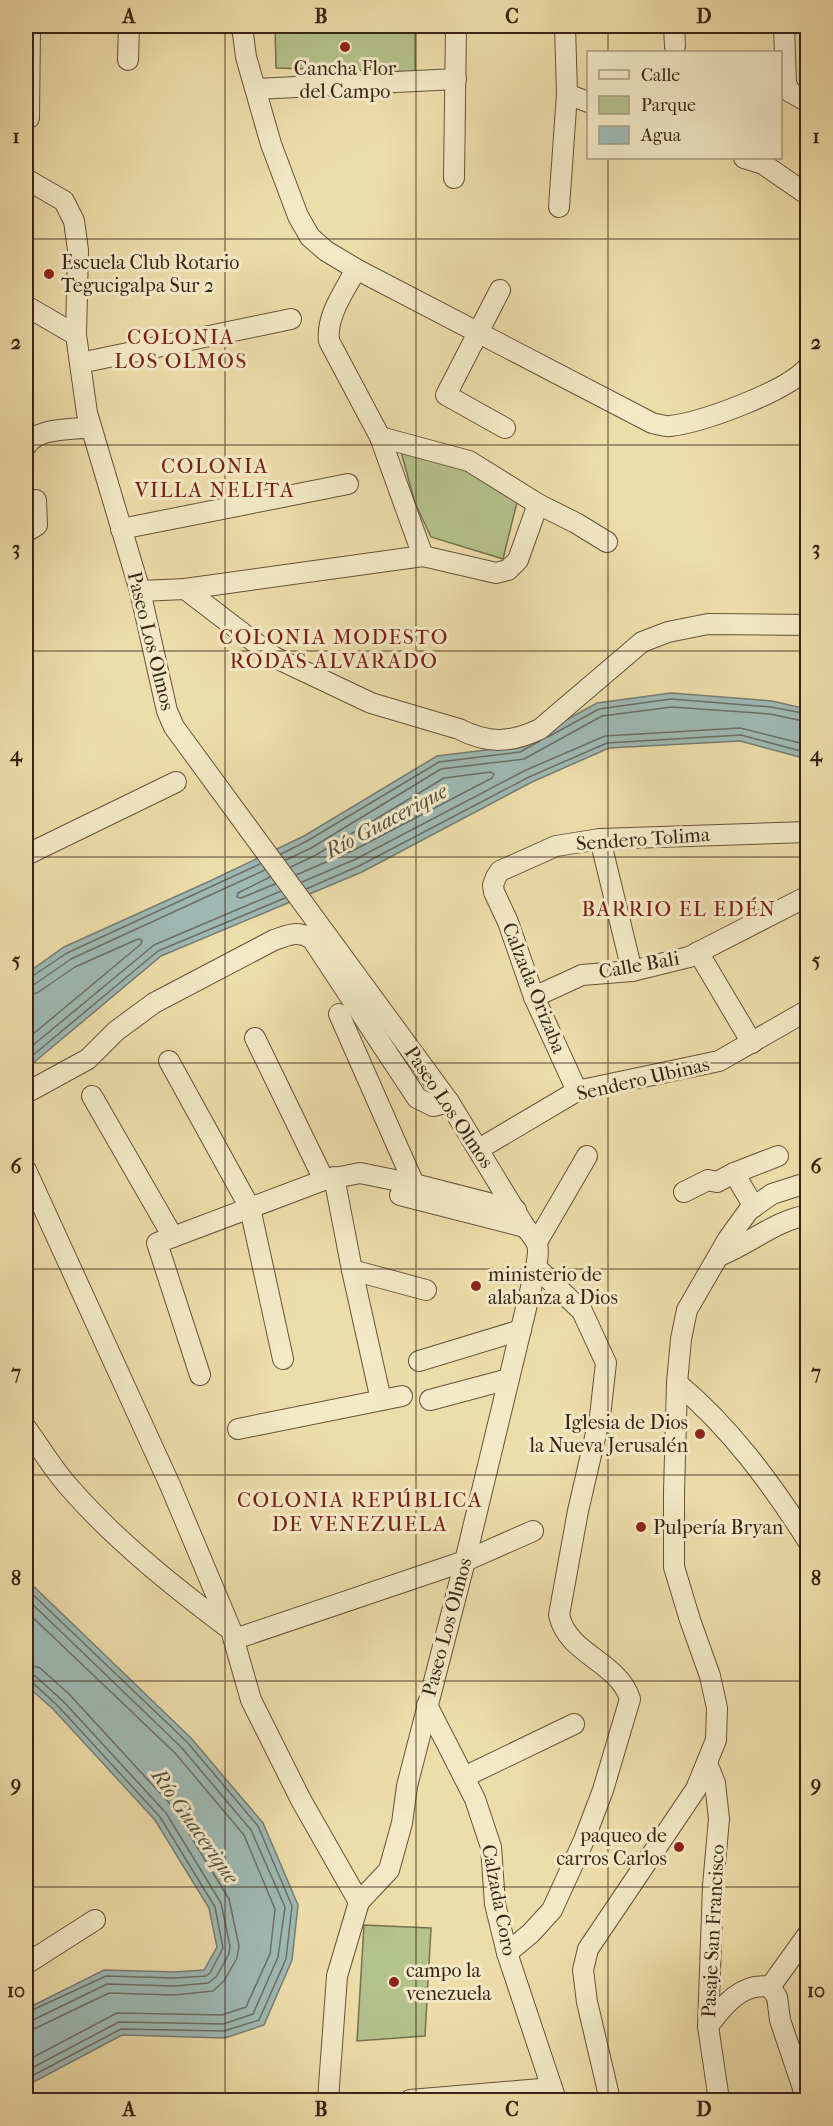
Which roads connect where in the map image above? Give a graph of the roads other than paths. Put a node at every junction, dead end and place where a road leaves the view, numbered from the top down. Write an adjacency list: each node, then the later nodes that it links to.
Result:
1 (30, 26): 15 (street)
2 (129, 26): 9 (street)
3 (242, 26): 11 (street)
4 (456, 26): 10 (street)
5 (565, 26): 12 (street)
6 (674, 26): 8 (street)
7 (784, 26): 14 (street)
8 (675, 46)
9 (128, 60)
10 (456, 79): 11 (street); 17 (street)
11 (256, 89): 21 (street)
12 (567, 94): 13 (street); 20 (street)
13 (587, 102)
14 (807, 102)
15 (29, 118)
16 (747, 159): 19 (street)
17 (454, 178)
18 (26, 179): 26 (street, Paseo Los Olmos)
19 (807, 195)
20 (559, 207)
21 (356, 269): 25 (street); 31 (street)
22 (500, 290): 25 (street)
23 (26, 306): 26 (street)
24 (291, 319): 27 (street)
25 (477, 331): 28 (street); 30 (street)
26 (76, 335): 27 (street, Paseo Los Olmos)
27 (80, 363): 29 (street, Paseo Los Olmos)
28 (807, 367)
29 (91, 427): 32 (street); 37 (street, Paseo Los Olmos)
30 (505, 429)
31 (380, 437): 35 (street); 39 (street)
32 (26, 446)
33 (348, 484): 37 (street)
34 (36, 500): 36 (street)
35 (537, 504): 38 (street); 39 (street)
36 (26, 529)
37 (121, 529): 41 (street, Paseo Los Olmos)
38 (607, 542)
39 (423, 556): 40 (street)
40 (185, 589): 41 (street); 42 (street)
41 (140, 591): 60 (street, Paseo Los Olmos)
42 (807, 624)
43 (176, 782): 46 (street)
44 (807, 832): 45 (street, Sendero Tolima)
45 (600, 839): 47 (street, Sendero Tolima); 50 (street)
46 (26, 855)
47 (493, 885): 51 (street, Calzada Orizaba)
48 (807, 896): 49 (street, Calle Bali)
49 (698, 952): 50 (street, Calle Bali); 55 (street)
50 (632, 971): 51 (street, Calle Bali)
51 (534, 997): 57 (street, Calzada Orizaba)
52 (807, 1010): 55 (street, Sendero Ubinas)
53 (339, 1014): 68 (street)
54 (255, 1038): 66 (street)
55 (752, 1043): 57 (street, Sendero Ubinas)
56 (169, 1060): 71 (street)
57 (577, 1091): 61 (street, Sendero Ubinas)
58 (26, 1093): 60 (street)
59 (92, 1096): 74 (street)
60 (449, 1102): 61 (street, Paseo Los Olmos)
61 (479, 1149): 73 (street, Paseo Los Olmos)
62 (587, 1156): 73 (street)
63 (778, 1156): 65 (street)
64 (26, 1170): 93 (street)
65 (734, 1173): 69 (street); 70 (street)
66 (336, 1178): 68 (street); 71 (street); 77 (street)
67 (807, 1185): 70 (street)
68 (412, 1191): 73 (street)
69 (684, 1192)
70 (754, 1207): 75 (street)
71 (250, 1208): 74 (street); 80 (street)
72 (807, 1215): 75 (street)
73 (514, 1220): 76 (street, Paseo Los Olmos)
74 (173, 1237): 82 (street)
75 (719, 1256): 84 (street)
76 (536, 1268): 79 (street, Paseo Los Olmos); 101 (street)
77 (352, 1270): 78 (street); 86 (street)
78 (426, 1290)
79 (521, 1330): 81 (street); 83 (street, Paseo Los Olmos)
80 (283, 1359)
81 (419, 1362)
82 (200, 1375)
83 (509, 1379): 87 (street); 92 (street, Paseo Los Olmos)
84 (677, 1383): 91 (street); 96 (street)
85 (402, 1396): 86 (street)
86 (381, 1400): 89 (street)
87 (430, 1400)
88 (26, 1428): 93 (street)
89 (238, 1429)
90 (533, 1531): 92 (street)
91 (807, 1541)
92 (465, 1561): 93 (street); 94 (street, Paseo Los Olmos)
93 (233, 1634): 98 (street)
94 (427, 1705): 97 (street, Calzada Coro); 98 (street, Paseo Los Olmos)
95 (574, 1724): 97 (street)
96 (706, 1763): 104 (street, Pasaje San Francisco); 108 (street)
97 (464, 1777): 101 (street, Calzada Coro)
98 (359, 1902): 106 (street, Paseo Los Olmos)
99 (95, 1920): 102 (street)
100 (807, 1934): 103 (street)
101 (507, 1953): 105 (street, Calzada Coro)
102 (26, 1964)
103 (770, 1987): 104 (street); 110 (street)
104 (708, 2026): 109 (street, Pasaje San Francisco)
105 (554, 2094): 107 (street)
106 (328, 2100)
107 (410, 2100)
108 (610, 2100)
109 (719, 2100)
110 (807, 2100)

